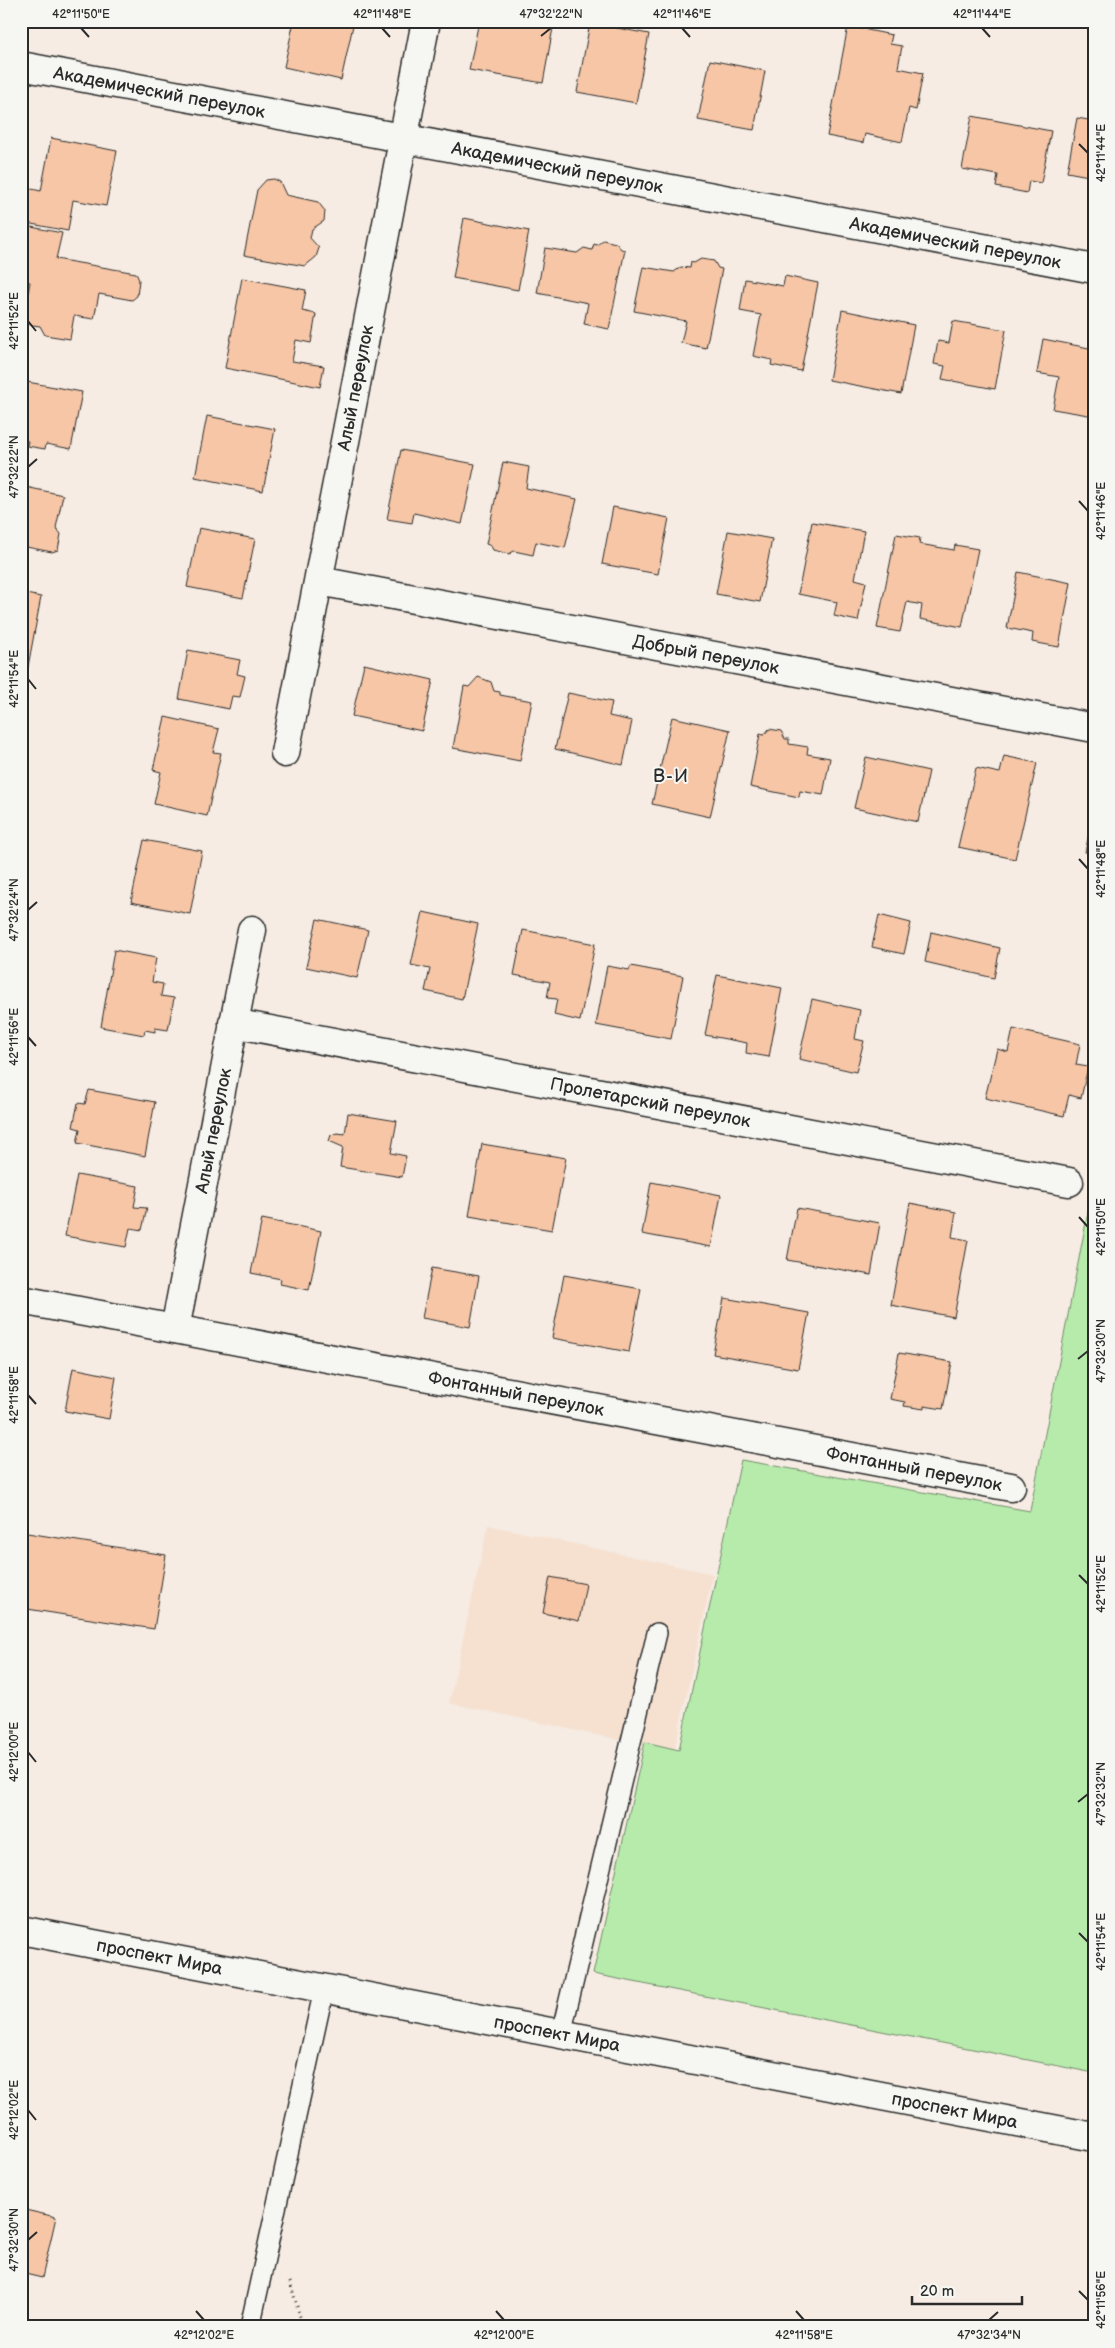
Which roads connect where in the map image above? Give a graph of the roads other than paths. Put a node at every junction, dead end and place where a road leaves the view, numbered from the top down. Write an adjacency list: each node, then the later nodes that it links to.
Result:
1 (426, 21): 3 (street, Алый переулок)
2 (21, 66): 3 (street, Академический переулок)
3 (404, 138): 4 (street, Академический переулок); 5 (street, Алый переулок)
4 (1094, 269)
5 (319, 581): 6 (street, Добрый переулок); 7 (street, Алый переулок)
6 (1094, 728)
7 (285, 753)
8 (252, 930): 9 (street, Алый переулок)
9 (233, 1023): 10 (street, Пролетарский переулок); 12 (street, Алый переулок)
10 (1069, 1182)
11 (21, 1300): 12 (street, Фонтанный переулок)
12 (174, 1329): 13 (street, Фонтанный переулок)
13 (1011, 1487)
14 (657, 1633): 17 (lane)
15 (21, 1930): 16 (street, проспект Мира)
16 (324, 1988): 17 (street, проспект Мира); 19 (lane)
17 (561, 2034): 18 (street, проспект Мира)
18 (1094, 2137)
19 (250, 2327)

